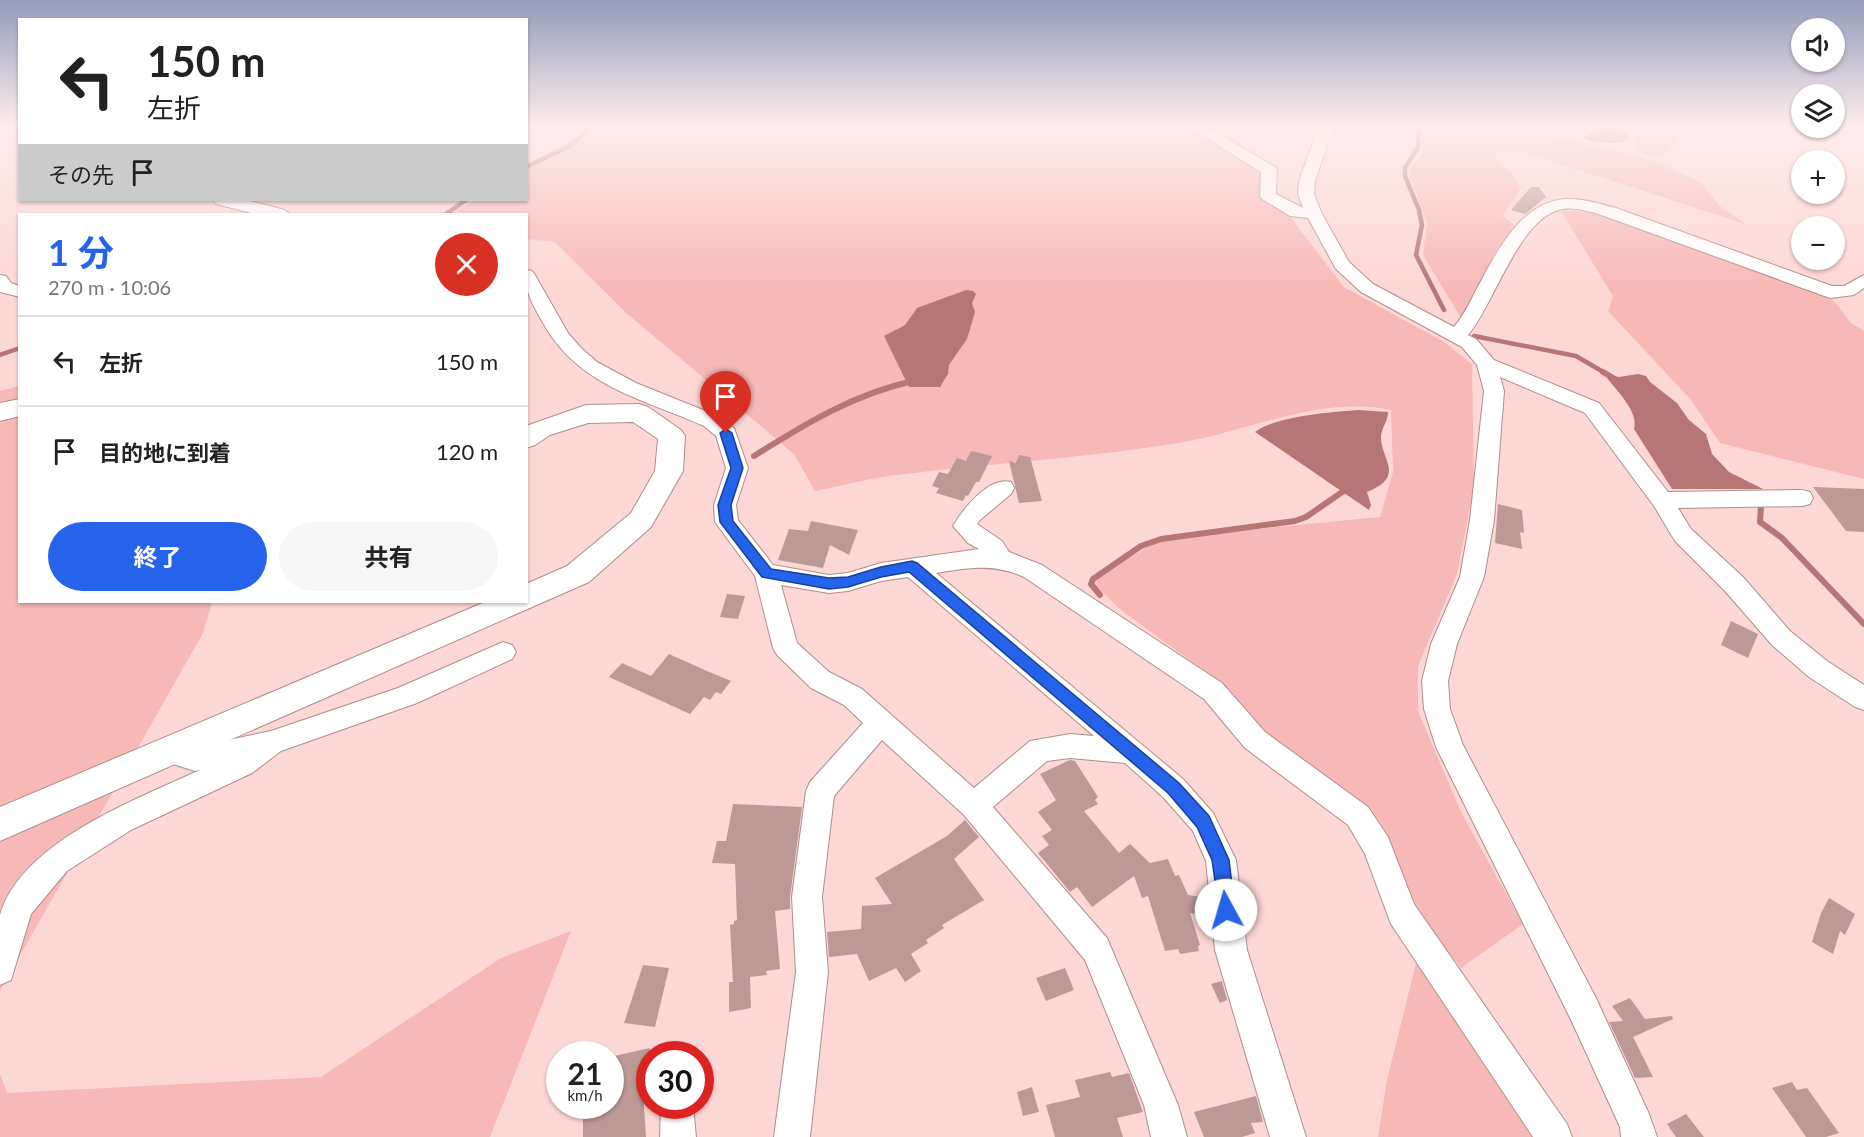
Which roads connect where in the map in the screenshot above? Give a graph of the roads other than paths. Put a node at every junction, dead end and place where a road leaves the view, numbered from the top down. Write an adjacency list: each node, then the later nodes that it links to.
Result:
1 (1269, 179): 5 (street)
2 (1308, 179): 5 (street)
3 (227, 201): 4 (street)
4 (274, 213)
5 (1314, 214): 10 (street)
6 (528, 279): 20 (street)
7 (0, 280): 9 (street)
8 (1864, 280): 10 (street)
9 (18, 291)
10 (1456, 336): 11 (street)
11 (1487, 364): 17 (street); 36 (street)
12 (18, 408): 13 (street)
13 (0, 412)
14 (528, 438): 21 (street)
15 (1003, 488): 18 (street)
16 (1802, 498): 17 (street)
17 (1662, 500): 24 (street)
18 (1002, 560): 19 (street); 35 (street)
19 (912, 567): 20 (street); 28 (street)
20 (766, 573): 25 (street)
21 (528, 596)
22 (513, 603): 27 (street)
23 (502, 652): 26 (street)
24 (1864, 699)
25 (881, 722): 29 (street); 32 (street)
26 (271, 743): 27 (street); 31 (street)
27 (170, 751): 30 (street)
28 (1132, 752): 29 (street); 34 (street)
29 (974, 806): 33 (street)
30 (0, 824)
31 (0, 969)
32 (792, 1137)
33 (1169, 1137)
34 (1288, 1137)
35 (1554, 1137)
36 (1639, 1137)

